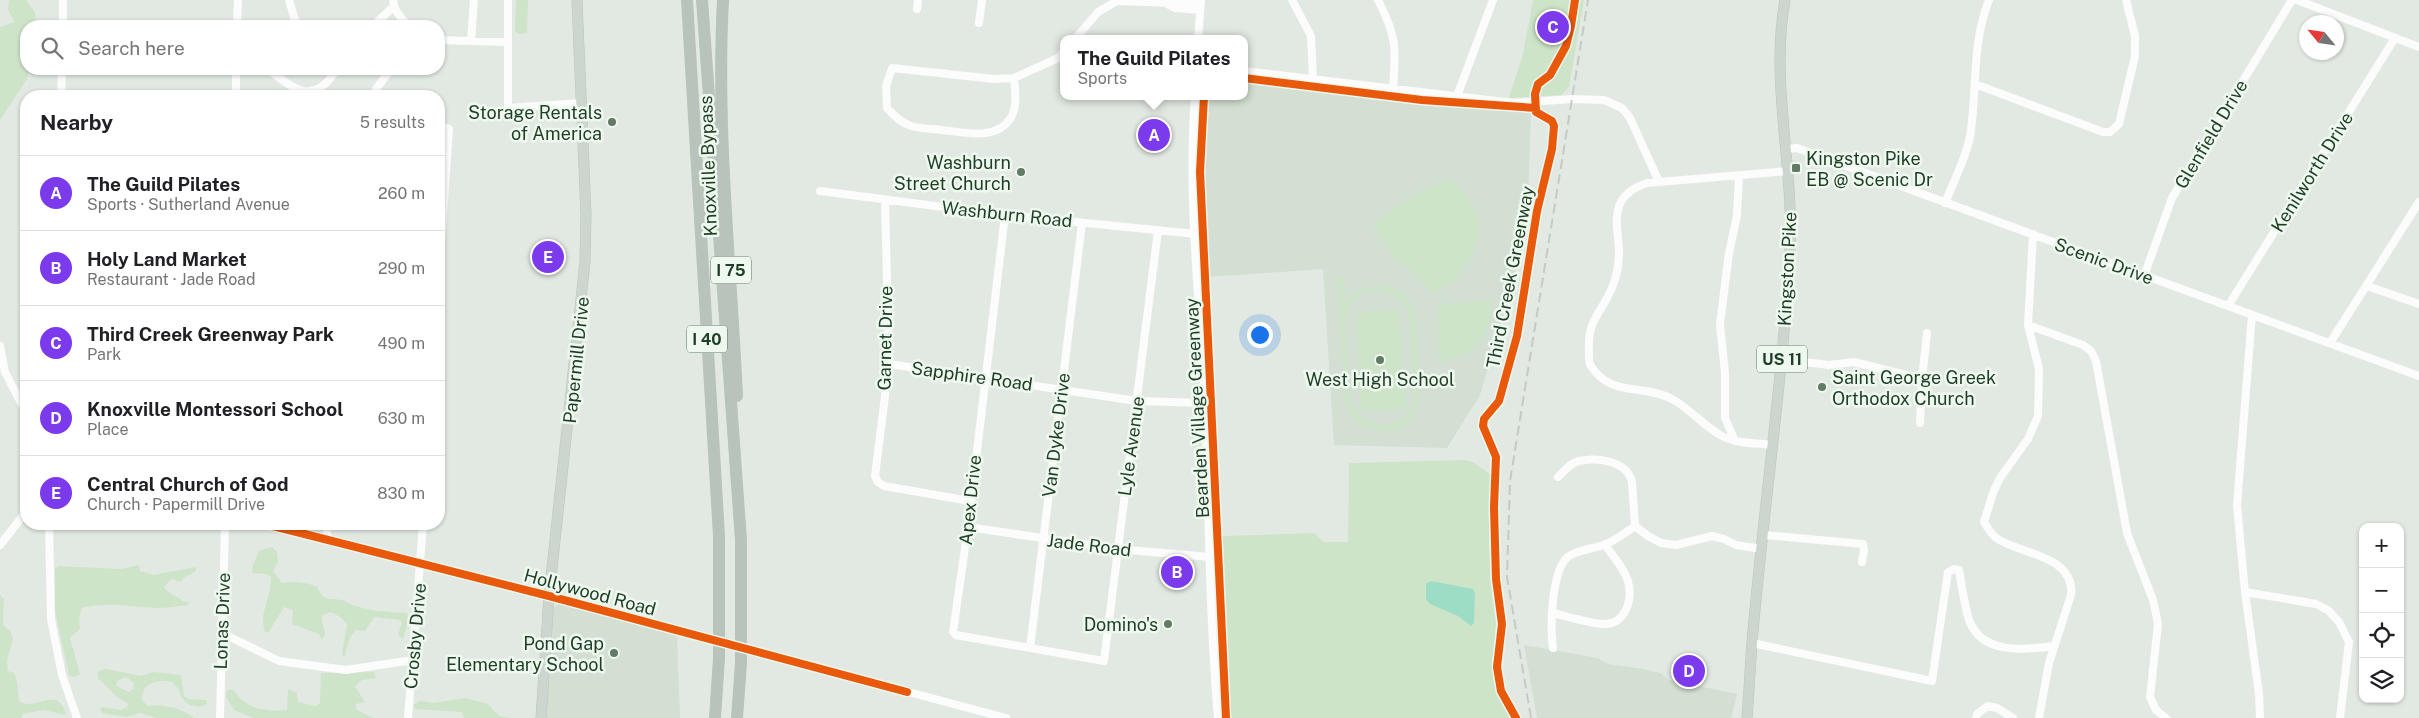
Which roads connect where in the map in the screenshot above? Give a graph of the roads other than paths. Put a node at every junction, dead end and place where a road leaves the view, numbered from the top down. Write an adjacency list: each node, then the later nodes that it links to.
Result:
1 (63, 0): 24 (street)
2 (238, 0): 25 (street)
3 (289, 0): 26 (street)
4 (474, 0): 34 (street)
5 (508, 0): 35 (street)
6 (577, 0): 56 (main road, Papermill Drive)
7 (683, 0): 37 (highway)
8 (687, 0): 37 (highway, I 40)
9 (702, 0): 109 (highway, I 40)
10 (723, 0): 109 (highway, Knoxville Bypass / I 75)
11 (918, 0): 23 (street)
12 (982, 0): 29 (street)
13 (1292, 0): 46 (street)
14 (1378, 0): 49 (street)
15 (1493, 0): 54 (street)
16 (1785, 0): 58 (main road, Kingston Pike / US 11)
17 (1989, 0): 47 (street)
18 (2126, 0): 47 (street)
19 (2292, 0): 72 (street, Glenfield Drive)
20 (2297, 0): 32 (street)
21 (394, 3): 27 (street); 28 (street)
22 (1201, 5): 30 (street); 31 (street)
23 (917, 9)
24 (63, 20)
25 (237, 20)
26 (294, 20)
27 (378, 20)
28 (402, 20)
29 (979, 23)
30 (1078, 35)
31 (1198, 35)
32 (2395, 38): 36 (street); 75 (street, Kenilworth Drive)
33 (445, 41): 34 (street)
34 (471, 41): 35 (street)
35 (506, 42): 56 (street)
36 (2419, 47)
37 (689, 54): 132 (highway, I 40, bridge)
38 (1060, 56): 45 (street)
39 (1248, 71): 46 (street)
40 (62, 75): 50 (street)
41 (236, 75): 51 (street)
42 (275, 75): 52 (street)
43 (328, 75): 53 (street)
44 (386, 75): 48 (street)
45 (1014, 78): 45 (street)
46 (1313, 78): 49 (street)
47 (1975, 84): 66 (street)
48 (376, 89)
49 (1393, 89): 54 (street)
50 (60, 90)
51 (236, 90)
52 (298, 90)
53 (298, 90)
54 (1457, 96): 61 (street)
55 (1195, 100): 70 (street)
56 (581, 103): 119 (main road, Papermill Drive)
57 (445, 127): 62 (street)
58 (1786, 149): 59 (main road, Kingston Pike / US 11); 66 (street, Scenic Drive)
59 (1788, 171): 60 (street); 81 (main road, Kingston Pike / US 11)
60 (1739, 176): 61 (street); 92 (street)
61 (1659, 182): 94 (street)
62 (445, 186)
63 (820, 191): 64 (street, Washburn Road)
64 (885, 200): 67 (street, Washburn Road); 82 (street, Garnet Drive)
65 (2419, 202): 73 (street)
66 (1945, 203): 71 (street, Scenic Drive)
67 (1005, 215): 68 (street, Washburn Road); 85 (street, Apex Drive)
68 (1082, 223): 69 (street, Washburn Road); 88 (street, Van Dyke Drive)
69 (1158, 230): 70 (street, Washburn Road); 90 (street, Lyle Avenue)
70 (1196, 234): 91 (street)
71 (2033, 234): 72 (street, Scenic Drive); 77 (street)
72 (2144, 276): 75 (street, Scenic Drive)
73 (2367, 286): 74 (street); 79 (street)
74 (2419, 304)
75 (2228, 306): 76 (street, Scenic Drive)
76 (2252, 315): 79 (street, Scenic Drive); 118 (street)
77 (2028, 325): 123 (street); 140 (street)
78 (1927, 333): 86 (street)
79 (2330, 343): 83 (street, Scenic Drive)
80 (0, 346): 89 (street)
81 (1782, 359): 86 (street); 96 (main road, Kingston Pike / US 11)
82 (888, 364): 85 (street, Sapphire Road); 98 (street, Garnet Drive)
83 (2410, 373): 84 (street); 87 (street, Scenic Drive)
84 (2419, 376)
85 (985, 378): 88 (street, Sapphire Road); 98 (street, Apex Drive)
86 (1922, 378): 93 (street)
87 (2419, 382)
88 (1062, 389): 90 (street, Sapphire Road); 110 (street, Van Dyke Drive)
89 (20, 401)
90 (1137, 401): 91 (street, Sapphire Road); 114 (street, Lyle Avenue)
91 (1204, 403): 115 (street)
92 (1725, 418): 94 (street); 95 (street)
93 (1920, 423)
94 (1710, 428): 95 (street)
95 (1735, 441): 96 (street)
96 (1773, 445): 107 (main road, Kingston Pike / US 11)
97 (1558, 477): 100 (street)
98 (970, 501): 101 (street, Apex Drive)
99 (20, 520): 111 (street)
100 (1635, 526): 112 (street); 113 (street)
101 (968, 527): 110 (street, Jade Road); 124 (street, Apex Drive)
102 (49, 530): 128 (street)
103 (225, 530): 121 (street, Lonas Drive)
104 (288, 530): 108 (street, Hollywood Road)
105 (327, 530): 108 (street)
106 (423, 530): 117 (street, Crosby Drive)
107 (1764, 534): 113 (main road, Kingston Pike / US 11); 116 (street)
108 (327, 540): 117 (street, Hollywood Road)
109 (741, 540): 133 (highway, I 40, bridge)
110 (1044, 540): 114 (street, Jade Road); 124 (street, Van Dyke Drive)
111 (0, 545)
112 (1605, 545): 120 (street); 120 (street)
113 (1762, 549): 122 (main road, Kingston Pike / US 11)
114 (1117, 550): 115 (street, Jade Road); 127 (street, Lyle Avenue)
115 (1210, 557): 135 (street)
116 (1862, 562)
117 (421, 564): 119 (street, Hollywood Road); 126 (street, Crosby Drive)
118 (2245, 592): 141 (street); 142 (street)
119 (549, 596): 131 (main road, Papermill Drive); 134 (street, Hollywood Road)
120 (1554, 614): 125 (street)
121 (222, 633): 126 (street); 129 (street, Lonas Drive)
122 (1752, 643): 123 (street); 136 (main road, Kingston Pike / US 11)
123 (2054, 646): 139 (street)
124 (1030, 648): 127 (street, Apex Drive)
125 (1553, 648)
126 (413, 660): 130 (street, Crosby Drive)
127 (1104, 661)
128 (77, 718)
129 (220, 718)
130 (408, 718)
131 (541, 718)
132 (715, 718)
133 (737, 718)
134 (1006, 718)
135 (1218, 718)
136 (1747, 718)
137 (1976, 718): 138 (street)
138 (2013, 718)
139 (2039, 718)
140 (2166, 718)
141 (2260, 718)
142 (2340, 718)

